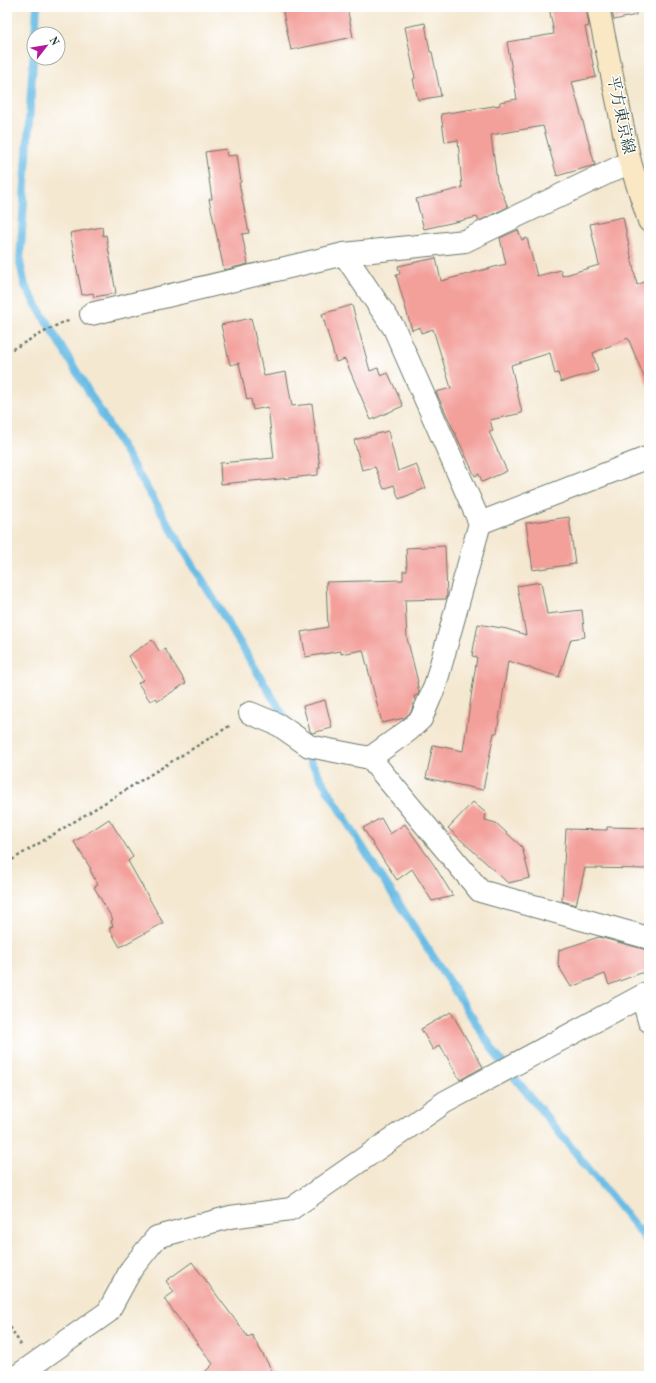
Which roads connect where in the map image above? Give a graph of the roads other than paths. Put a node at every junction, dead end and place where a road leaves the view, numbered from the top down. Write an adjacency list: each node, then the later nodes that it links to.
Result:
1 (598, 7): 2 (main road, 平方東京線)
2 (630, 162): 3 (main road, 平方東京線); 4 (street)
3 (649, 221)
4 (344, 254): 5 (street); 7 (street)
5 (90, 314)
6 (649, 457): 7 (street)
7 (480, 523): 9 (street)
8 (250, 714): 9 (street)
9 (370, 758): 10 (street)
10 (649, 938)
11 (646, 994): 12 (street); 13 (street)
12 (649, 1021)
13 (17, 1376)

